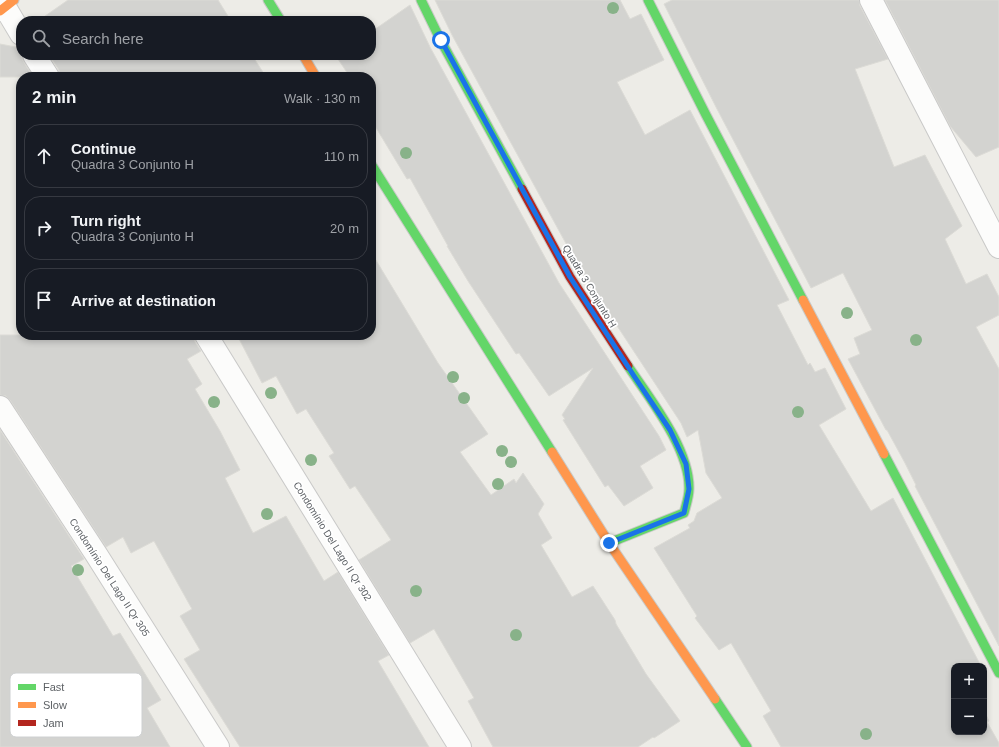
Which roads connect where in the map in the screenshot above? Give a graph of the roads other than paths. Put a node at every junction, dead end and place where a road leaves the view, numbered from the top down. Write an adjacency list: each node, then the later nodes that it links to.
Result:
1 (268, 0): 6 (street)
2 (421, 0): 16 (street, Quadra 3 Conjunto H)
3 (648, 0): 17 (street)
4 (870, 0): 13 (street)
5 (6, 6): 7 (street)
6 (278, 16)
7 (16, 25)
8 (37, 60): 10 (street)
9 (306, 60): 11 (street)
10 (45, 72)
11 (313, 72)
12 (376, 172): 16 (street)
13 (999, 248)
14 (209, 340): 19 (street, Condomínio Del Lago II Qr 302)
15 (0, 407): 18 (street, Condomínio Del Lago II Qr 305)
16 (609, 543): 20 (street)
17 (999, 673)
18 (218, 747)
19 (460, 747)
20 (747, 747)

